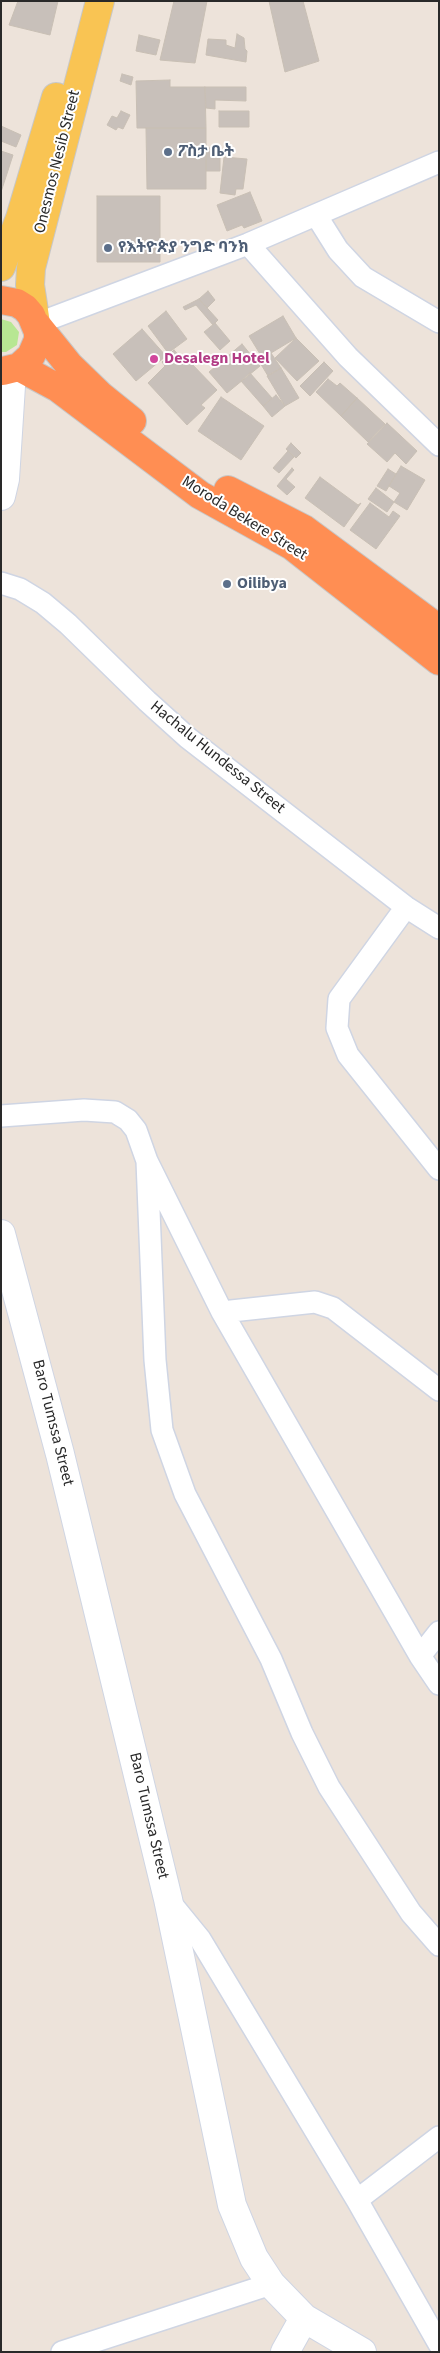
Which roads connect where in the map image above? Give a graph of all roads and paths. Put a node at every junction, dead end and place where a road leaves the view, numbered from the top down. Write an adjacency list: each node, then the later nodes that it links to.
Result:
1 (82, 1): 3 (main road, Onesmos Nesib Street)
2 (100, 1): 3 (main road, Onesmos Nesib Street)
3 (73, 70): 4 (main road, Onesmos Nesib Street)
4 (48, 159): 8 (main road, Onesmos Nesib Street); 11 (main road, Onesmos Nesib Street)
5 (439, 162): 6 (street)
6 (316, 215): 7 (street); 10 (street)
7 (248, 244): 11 (street); 13 (street)
8 (1, 267)
9 (3, 299): 11 (highway, Moroda Bekere Street)
10 (439, 322)
11 (36, 324): 12 (highway); 14 (highway, Moroda Bekere Street)
12 (11, 370): 14 (highway, Moroda Bekere Street); 15 (street)
13 (439, 445)
14 (205, 487): 16 (highway, Moroda Bekere Street)
15 (1, 496)
16 (298, 537): 18 (highway, Moroda Bekere Street); 19 (highway, Moroda Bekere Street)
17 (1, 583): 20 (street, Hachalu Hundessa Street)
18 (439, 629)
19 (439, 661)
20 (406, 907): 21 (street, Hachalu Hundessa Street); 24 (street)
21 (439, 928)
22 (1, 1116): 23 (street)
23 (147, 1161): 26 (street); 32 (street)
24 (439, 1169)
25 (3, 1247): 31 (street, Baro Tumssa Street)
26 (222, 1312): 27 (street); 29 (street)
27 (439, 1390)
28 (439, 1632): 29 (street)
29 (420, 1656): 30 (street)
30 (439, 1684)
31 (168, 1899): 34 (street); 35 (street, Baro Tumssa Street)
32 (439, 1945)
33 (439, 2137): 34 (street)
34 (357, 2200): 37 (street)
35 (271, 2284): 36 (street, Baro Tumssa Street); 38 (street)
36 (304, 2318): 39 (street); 40 (street, Baro Tumssa Street)
37 (439, 2344)
38 (62, 2352)
39 (286, 2352)
40 (362, 2352)

